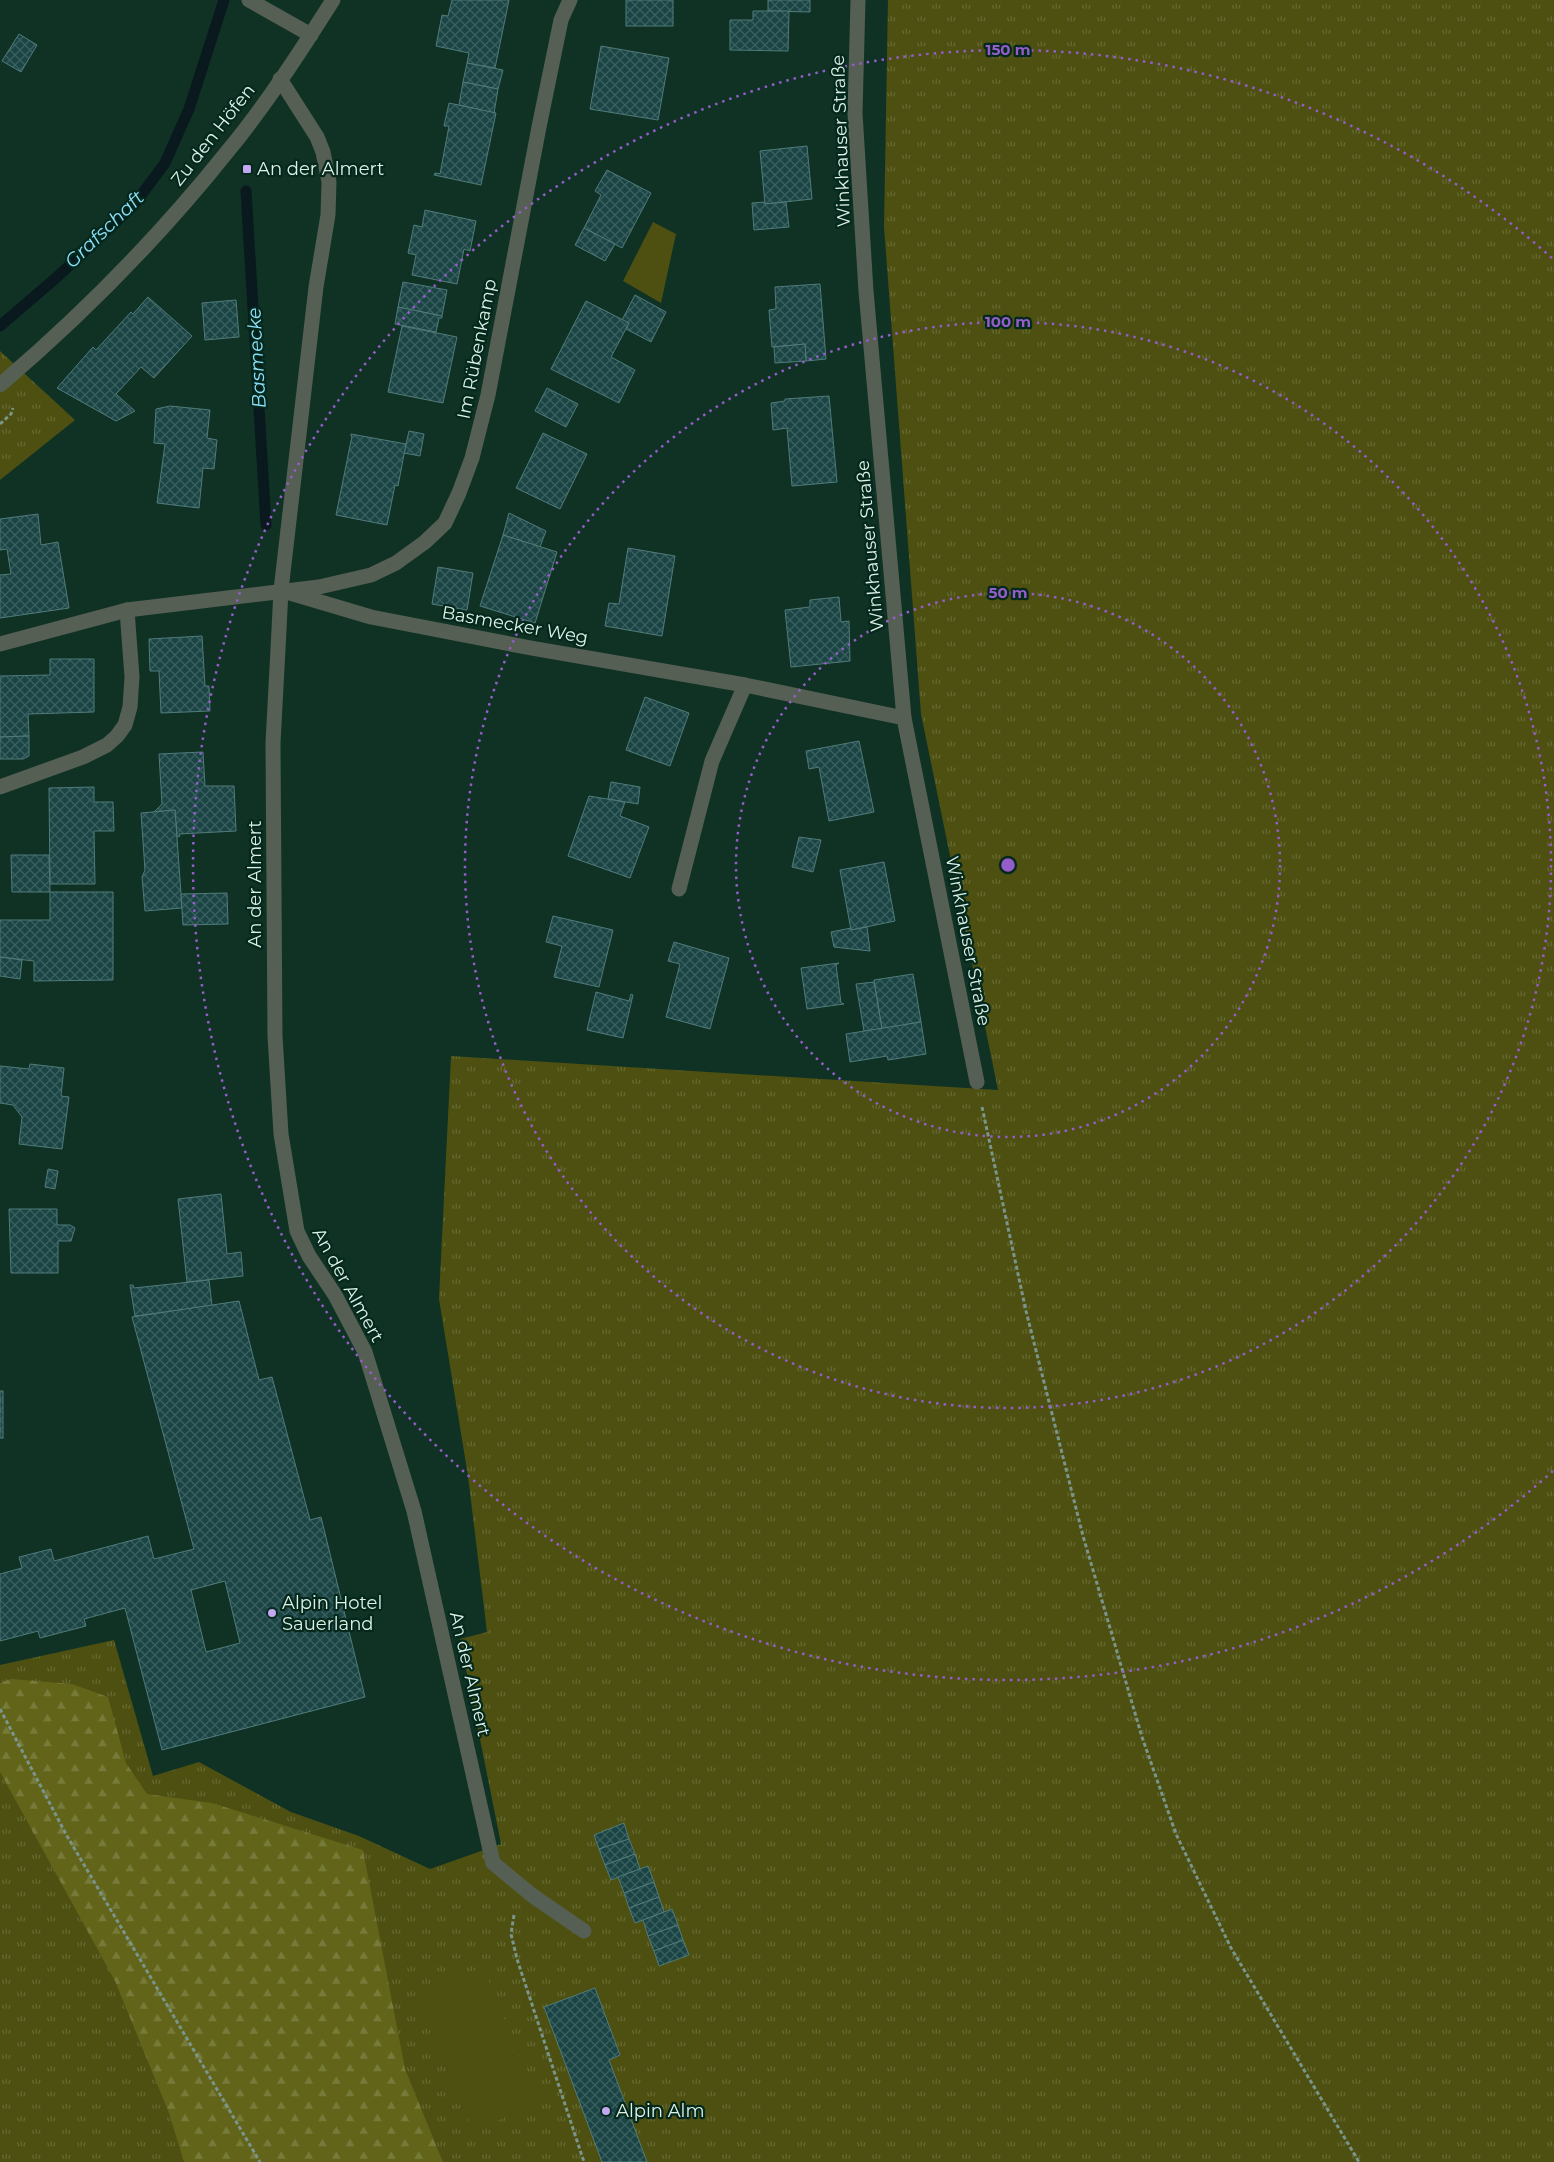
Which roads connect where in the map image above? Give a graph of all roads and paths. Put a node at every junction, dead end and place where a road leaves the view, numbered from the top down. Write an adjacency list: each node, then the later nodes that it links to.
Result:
1 (250, 0): 5 (street)
2 (333, 0): 5 (street, Zu den Höfen)
3 (570, 0): 8 (street, Im Rübenkamp)
4 (858, 0): 12 (street, Winkhauser Straße)
5 (311, 35): 6 (street, Zu den Höfen)
6 (280, 79): 7 (street, Zu den Höfen); 8 (street, An der Almert)
7 (0, 385)
8 (281, 590): 9 (street); 11 (street, Basmecker Weg); 17 (street, An der Almert)
9 (128, 610): 10 (street); 13 (street)
10 (0, 644)
11 (745, 685): 12 (street, Basmecker Weg); 14 (street)
12 (904, 718): 15 (street, Winkhauser Straße)
13 (0, 787)
14 (680, 889)
15 (977, 1082): 21 (path)
16 (0, 1709): 19 (path)
17 (519, 1884): 18 (street); 20 (path)
18 (584, 1931)
19 (260, 2162)
20 (584, 2162)
21 (1359, 2162)

